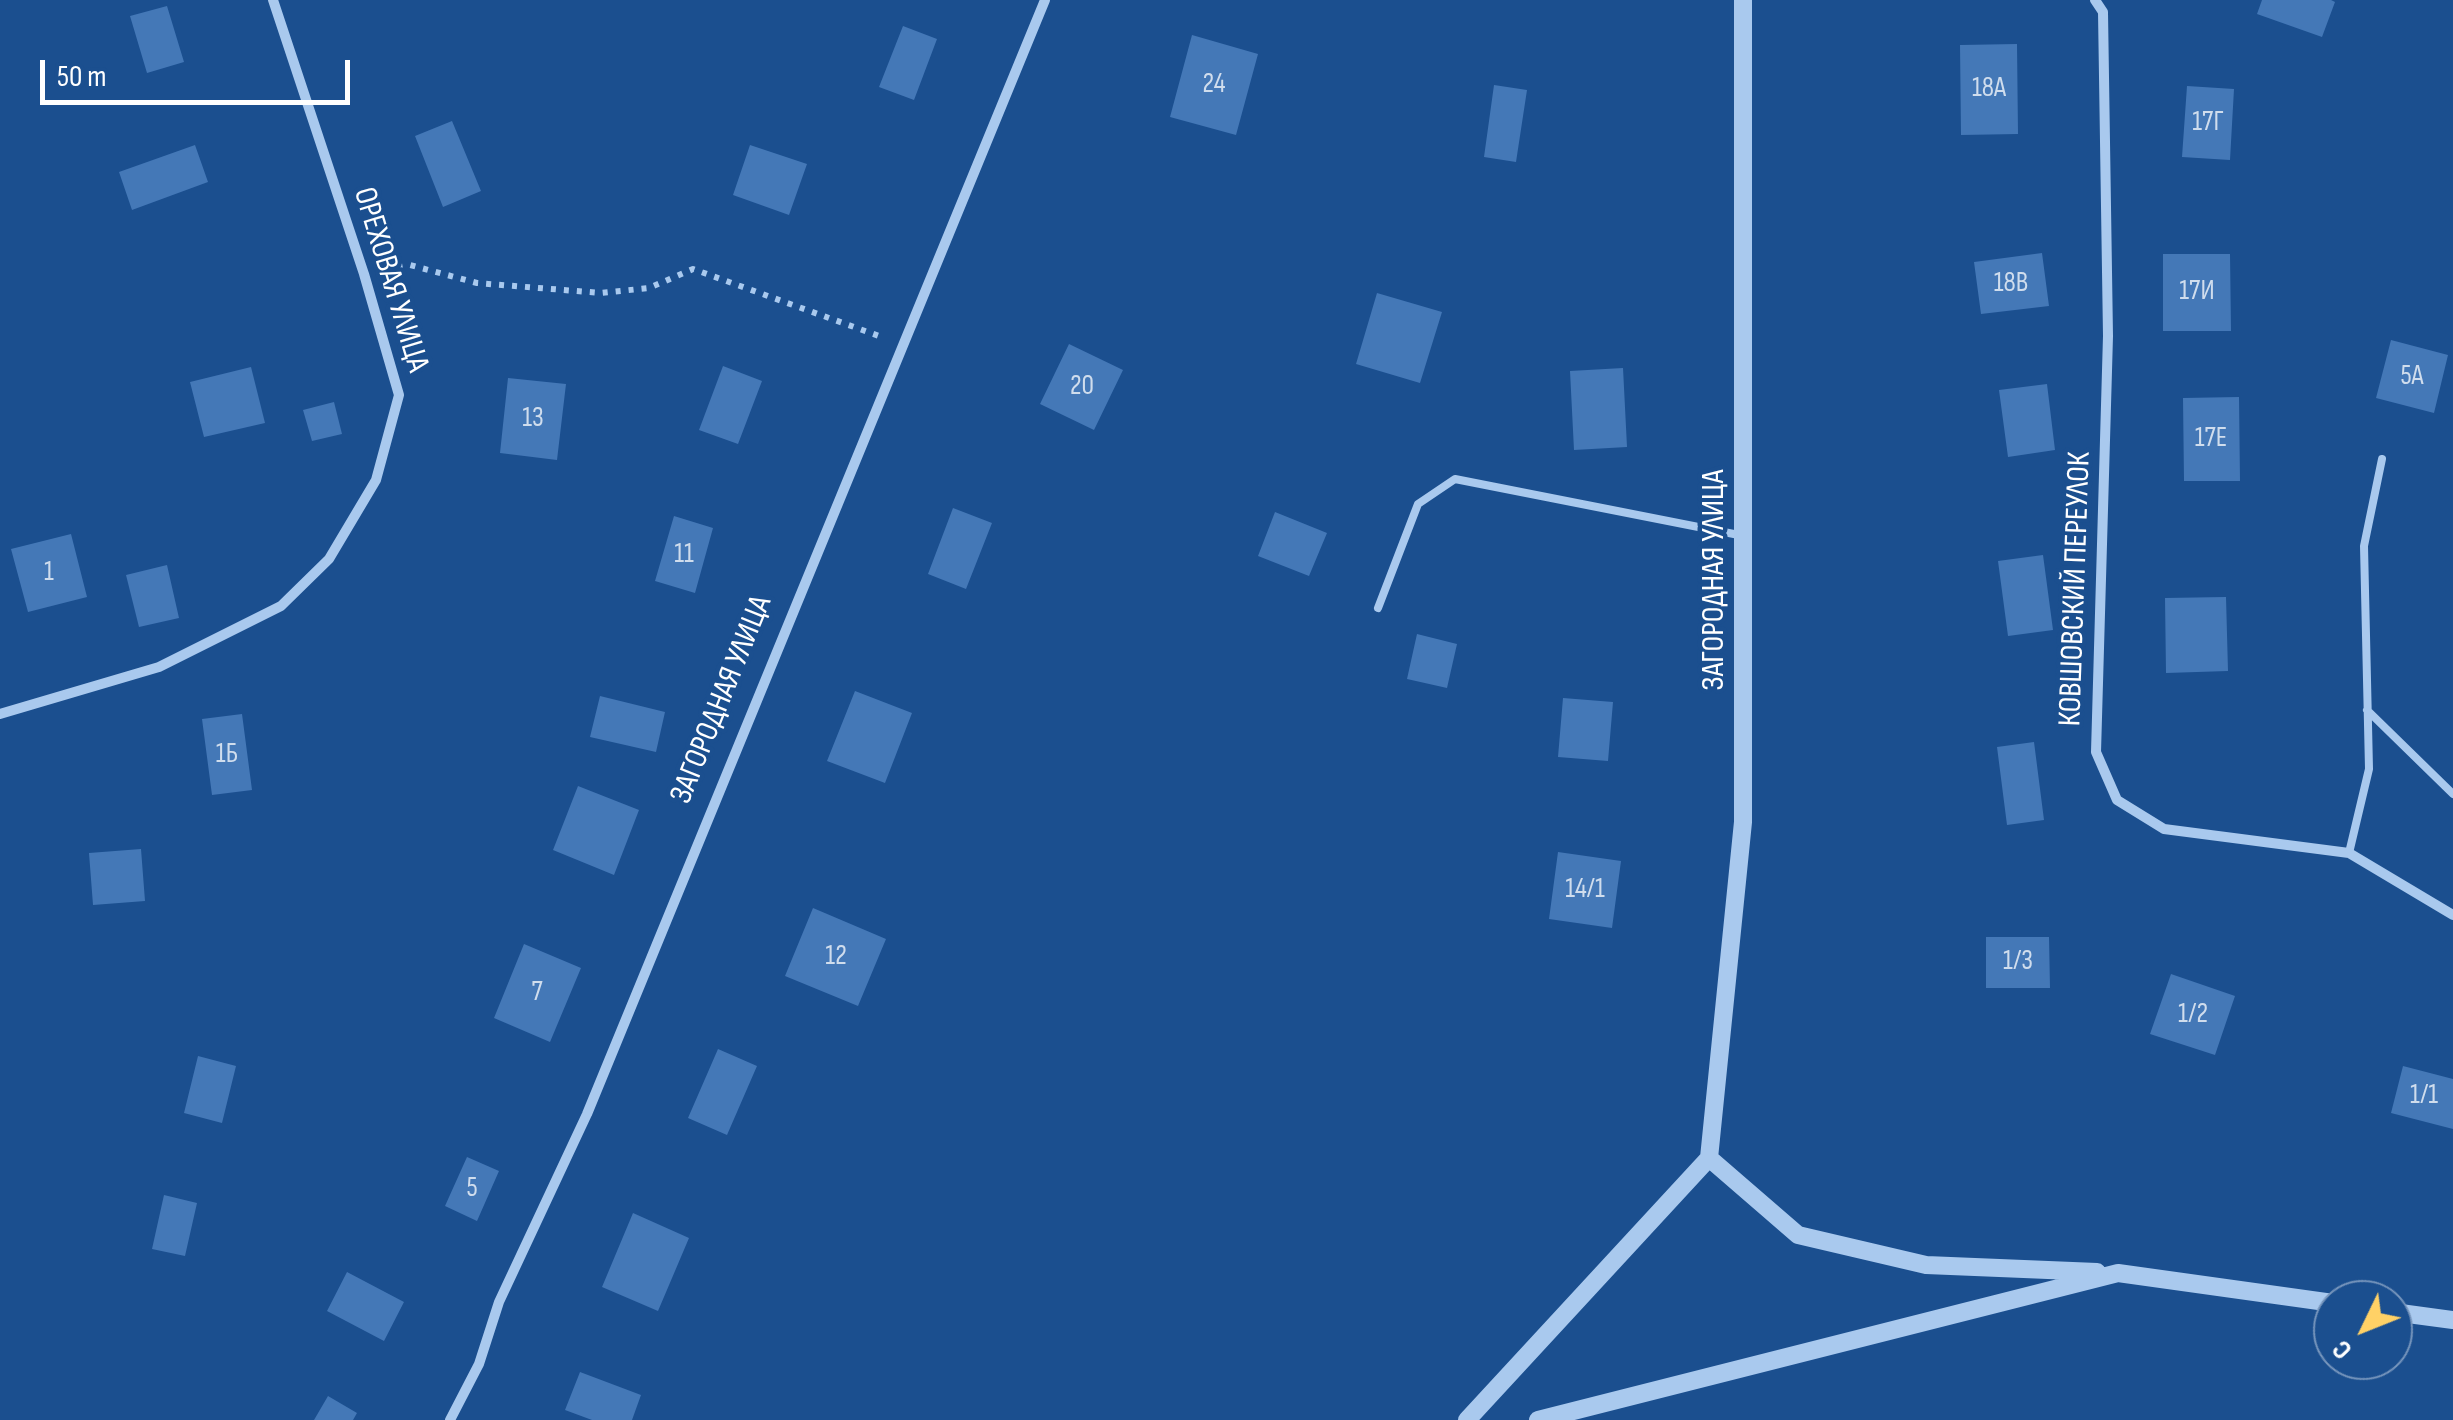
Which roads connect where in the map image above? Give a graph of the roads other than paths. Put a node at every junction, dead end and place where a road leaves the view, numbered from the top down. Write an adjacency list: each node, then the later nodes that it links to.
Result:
1 (273, 0): 9 (street, ОРЕХОВАЯ УЛИЦА)
2 (1045, 0): 18 (street, ЗАГОРОДНАЯ УЛИЦА)
3 (1744, 0): 6 (street, ЗАГОРОДНАЯ УЛИЦА)
4 (2095, 0): 11 (street, КОВШОВСКИЙ ПЕРЕУЛОК)
5 (2382, 459): 8 (lane)
6 (1746, 536): 7 (lane); 13 (street, ЗАГОРОДНАЯ УЛИЦА)
7 (1378, 608)
8 (2367, 710): 10 (lane); 11 (lane)
9 (0, 714)
10 (2453, 794)
11 (2349, 853): 12 (street, КОВШОВСКИЙ ПЕРЕУЛОК)
12 (2453, 916)
13 (1709, 1158): 14 (street); 19 (street)
14 (2118, 1273): 15 (street); 20 (street)
15 (2313, 1300)
16 (2413, 1315): 17 (street)
17 (2453, 1320)
18 (450, 1420)
19 (1468, 1420)
20 (1538, 1420)

